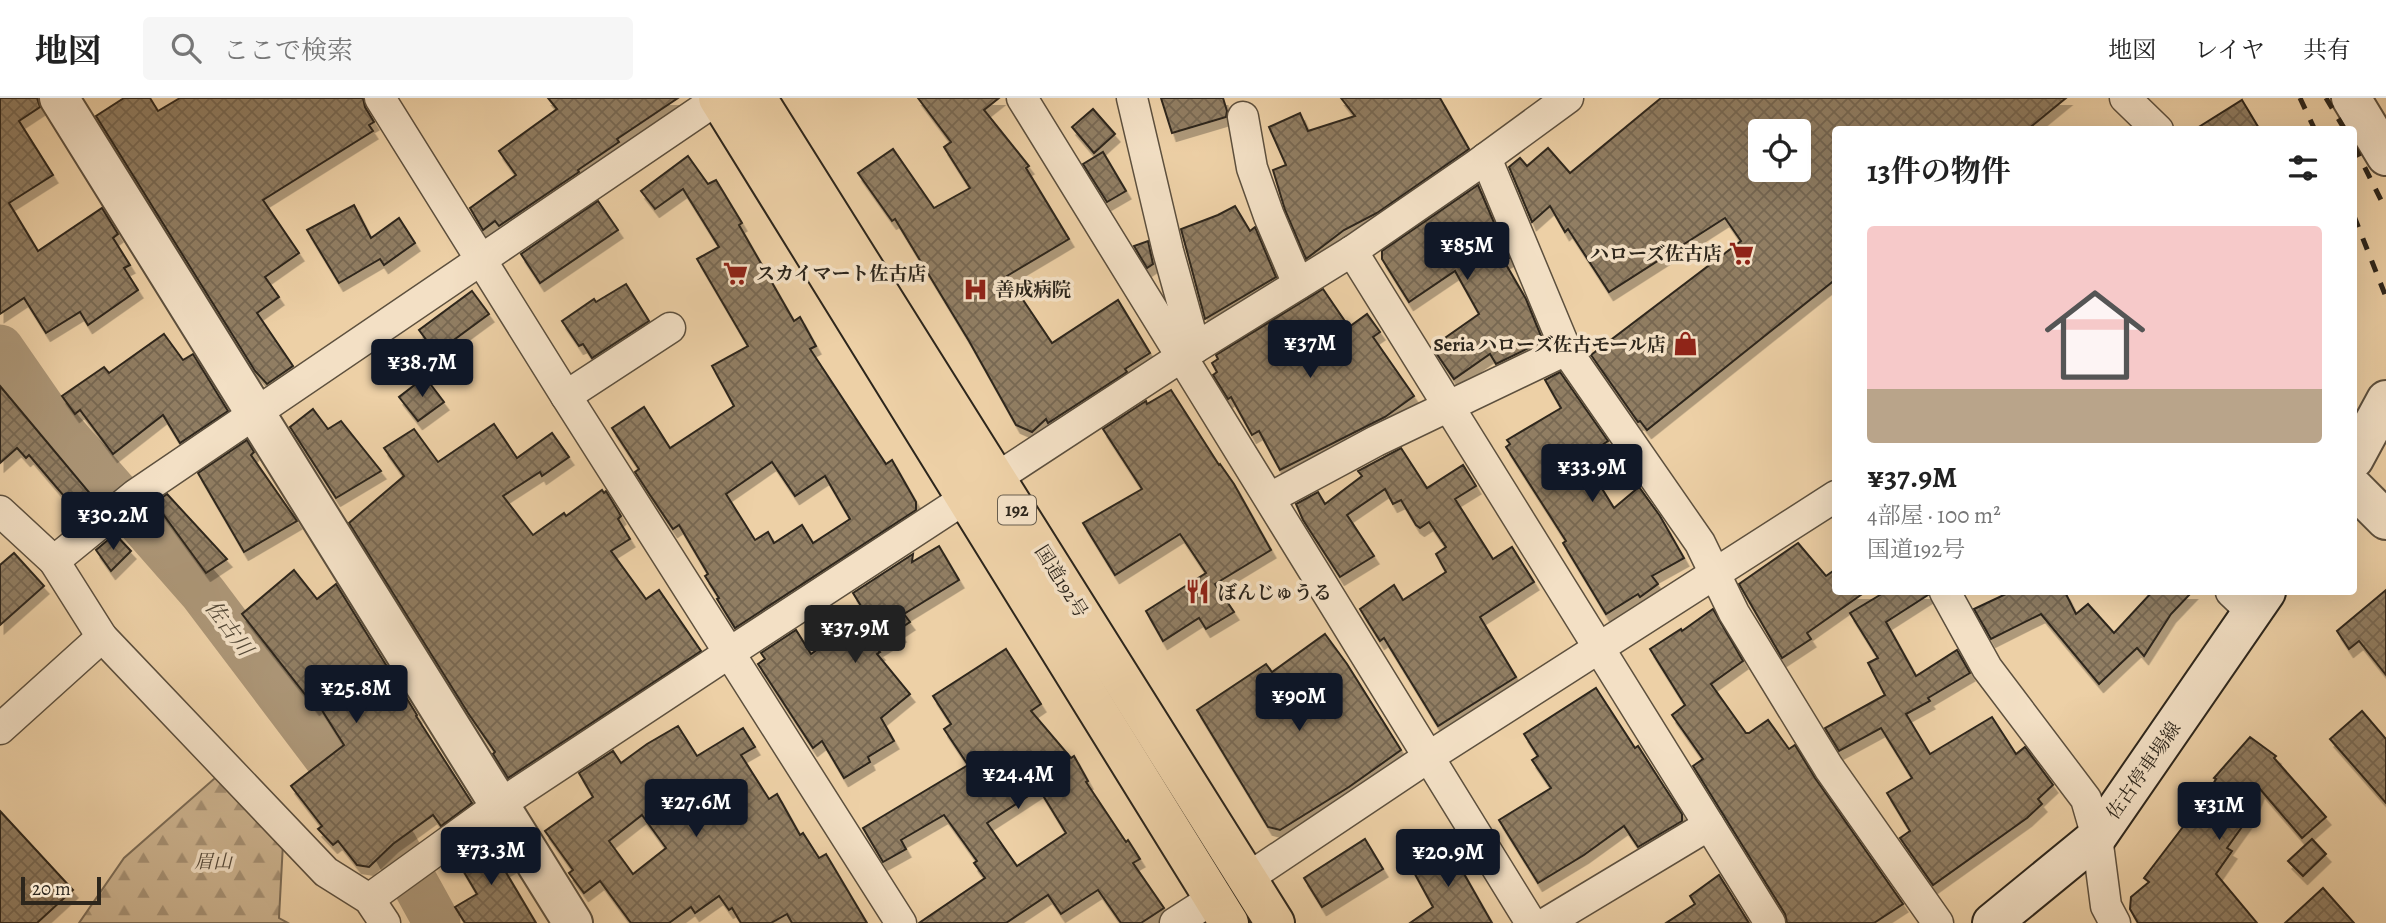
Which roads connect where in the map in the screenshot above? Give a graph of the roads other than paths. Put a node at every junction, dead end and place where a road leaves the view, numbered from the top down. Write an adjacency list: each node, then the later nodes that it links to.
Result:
1 (59, 98): 23 (street)
2 (380, 98): 15 (street)
3 (718, 98): 15 (street); 25 (highway, 国道192号 / 192)
4 (757, 98): 25 (highway, 国道192号 / 192)
5 (1022, 98): 19 (street)
6 (1132, 98): 19 (street)
7 (1568, 98): 13 (street)
8 (2125, 98): 11 (street)
9 (2351, 98): 12 (street)
10 (1244, 117): 16 (street)
11 (2154, 126)
12 (2386, 156)
13 (1486, 158): 14 (street); 18 (street)
14 (1352, 251): 16 (street); 22 (street)
15 (482, 261): 20 (street); 23 (street)
16 (1298, 284): 19 (street)
17 (670, 328): 20 (street)
18 (1566, 350): 22 (street); 32 (street)
19 (1189, 352): 25 (street); 27 (street)
20 (566, 396): 37 (street)
21 (2386, 400): 24 (street)
22 (1450, 406): 27 (street); 36 (street)
23 (255, 412): 31 (street); 40 (street)
24 (2357, 453)
25 (982, 488): 37 (street); 43 (highway, 国道192号 / 192); 45 (highway, 国道192号 / 192)
26 (2357, 491): 30 (street)
27 (1270, 498): 39 (street)
28 (1832, 499): 32 (street)
29 (0, 511): 31 (street)
30 (2386, 520)
31 (54, 561): 35 (street)
32 (1715, 574): 36 (street); 53 (street)
33 (1947, 595): 42 (street)
34 (2250, 598): 42 (street, 佐古停車場線)
35 (102, 637): 38 (street); 44 (street)
36 (1598, 650): 39 (street); 41 (street)
37 (729, 653): 40 (street); 47 (street)
38 (0, 729)
39 (1427, 758): 43 (street); 50 (street)
40 (499, 805): 44 (street); 46 (street)
41 (1709, 825): 51 (street); 52 (street)
42 (2097, 837): 54 (street, 佐古停車場線); 55 (street)
43 (1248, 878): 49 (highway, 国道192号 / 192)
44 (382, 901)
45 (1222, 911): 48 (street)
46 (573, 923)
47 (901, 923)
48 (1175, 923)
49 (1275, 923)
50 (1531, 923)
51 (1546, 923)
52 (1770, 923)
53 (1938, 923)
54 (1992, 923)
55 (2115, 923)

